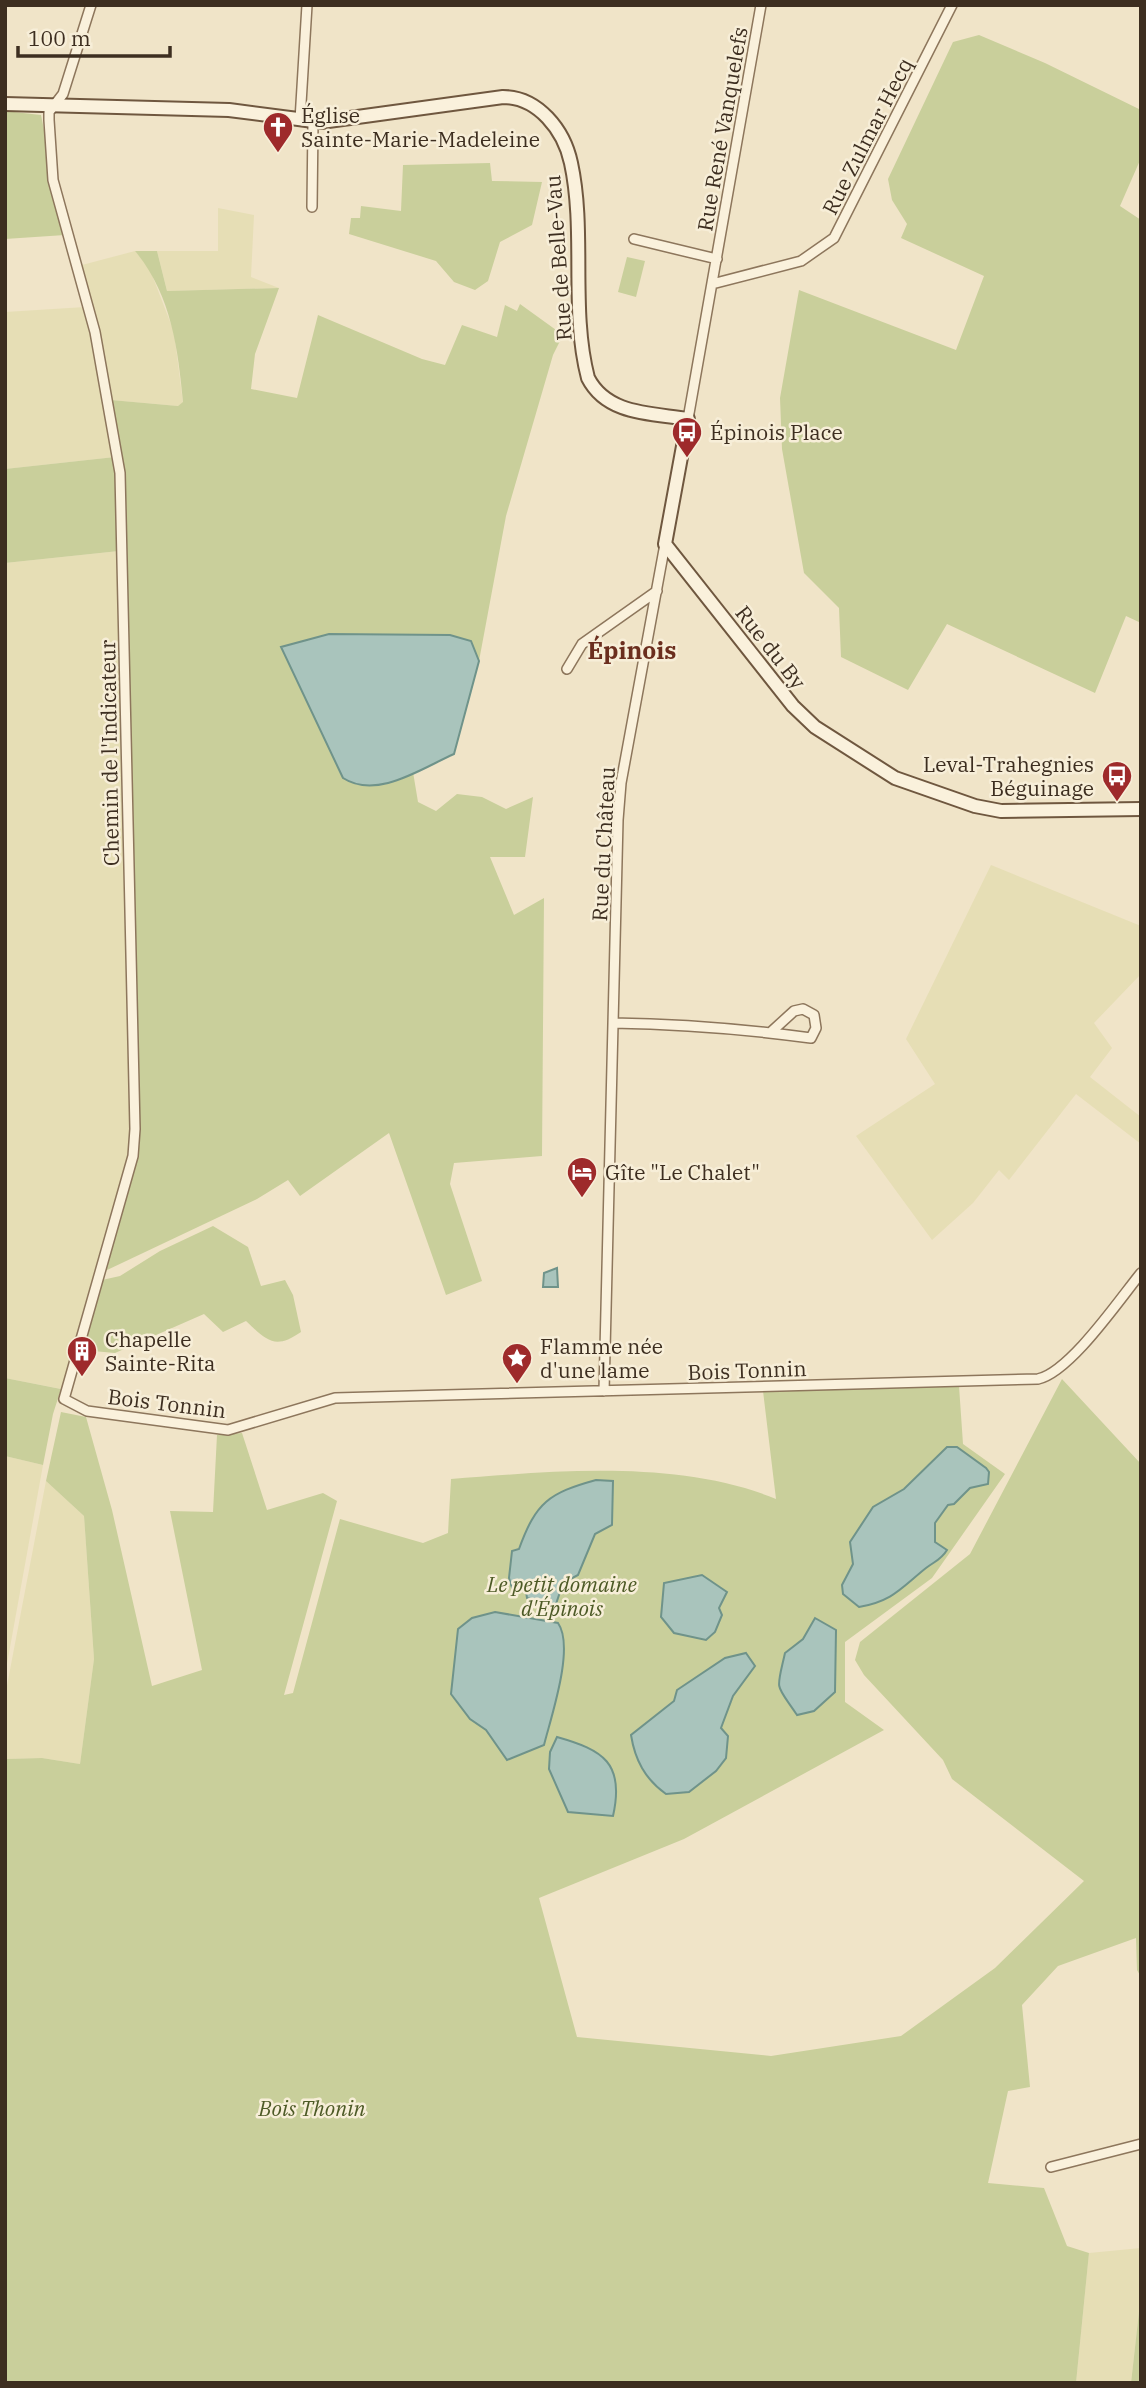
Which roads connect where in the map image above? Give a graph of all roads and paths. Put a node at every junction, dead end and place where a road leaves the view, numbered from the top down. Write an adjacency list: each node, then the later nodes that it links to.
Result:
1 (92, 5): 6 (street, Chemin de l'Indicateur)
2 (307, 5): 7 (street)
3 (761, 5): 10 (street, Rue René Vanquelefs)
4 (951, 5): 11 (street, Rue Zulmar Hecq)
5 (5, 104): 6 (street, Rue de Belle-Vau)
6 (54, 106): 7 (street, Rue de Belle-Vau); 21 (street, Chemin de l'Indicateur)
7 (307, 121): 8 (street); 12 (street, Rue de Belle-Vau)
8 (312, 206)
9 (634, 239): 10 (street)
10 (717, 259): 11 (street)
11 (712, 284): 12 (street)
12 (688, 419): 13 (street)
13 (665, 544): 14 (street, Rue du Château); 16 (street, Rue du By)
14 (657, 591): 15 (street); 17 (street, Rue du Château)
15 (567, 669)
16 (1141, 809)
17 (613, 1023): 18 (street); 20 (street, Rue du Château)
18 (771, 1032): 18 (street)
19 (1141, 1273): 20 (street, Bois Tonnin)
20 (604, 1391): 21 (street, Bois Tonnin)
21 (64, 1399)
22 (1141, 2144): 23 (street)
23 (1051, 2167)

